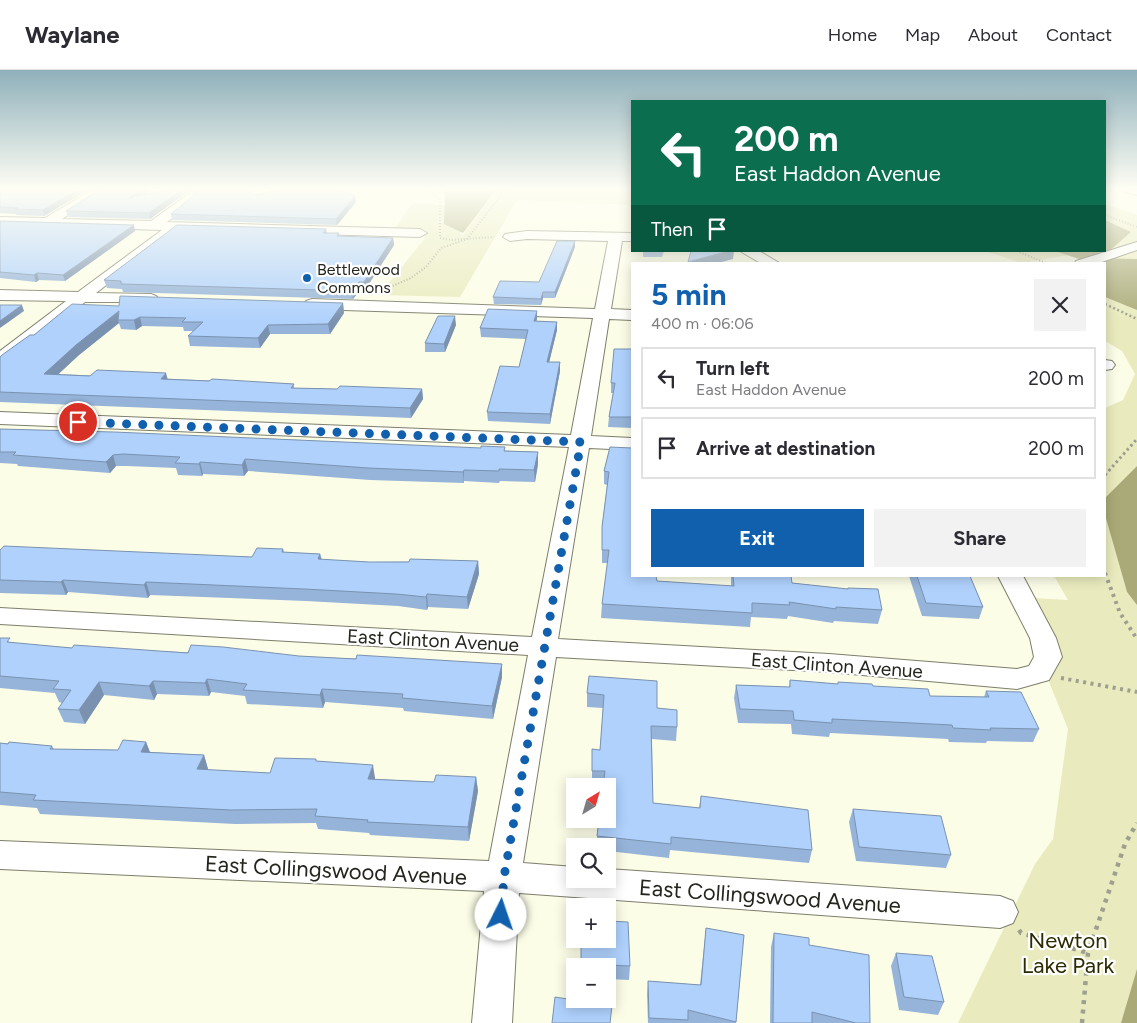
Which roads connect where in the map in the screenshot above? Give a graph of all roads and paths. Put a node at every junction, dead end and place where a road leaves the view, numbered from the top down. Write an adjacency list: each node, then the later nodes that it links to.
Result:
1 (155, 234): 14 (street)
2 (440, 234): 6 (path)
3 (471, 234): 6 (path)
4 (510, 237): 5 (street); 6 (path)
5 (624, 237): 19 (street)
6 (467, 239): 18 (path)
7 (1137, 246): 12 (street)
8 (749, 252): 10 (street)
9 (1019, 252): 11 (path)
10 (770, 262)
11 (1043, 262)
12 (1087, 262)
13 (0, 294): 14 (street)
14 (82, 297): 15 (street); 22 (street)
15 (170, 300)
16 (298, 304): 18 (street)
17 (1106, 304): 21 (path)
18 (367, 306): 19 (street)
19 (602, 314): 20 (street); 25 (street)
20 (631, 315)
21 (1137, 319)
22 (0, 359)
23 (0, 418): 25 (street)
24 (1137, 439): 27 (path)
25 (581, 442): 26 (street); 32 (street)
26 (631, 444)
27 (1106, 474)
28 (1106, 576): 31 (path)
29 (1011, 577): 33 (street)
30 (0, 616): 32 (street, East Clinton Avenue)
31 (1137, 639)
32 (544, 646): 33 (street, East Clinton Avenue); 37 (street)
33 (1040, 670): 34 (path)
34 (1137, 692)
35 (1137, 823): 39 (path)
36 (0, 855): 37 (street, East Collingswood Avenue)
37 (504, 877): 38 (street, East Collingswood Avenue); 40 (street)
38 (1000, 912): 39 (path)
39 (1088, 953): 41 (path)
40 (492, 1023)
41 (1082, 1023)

